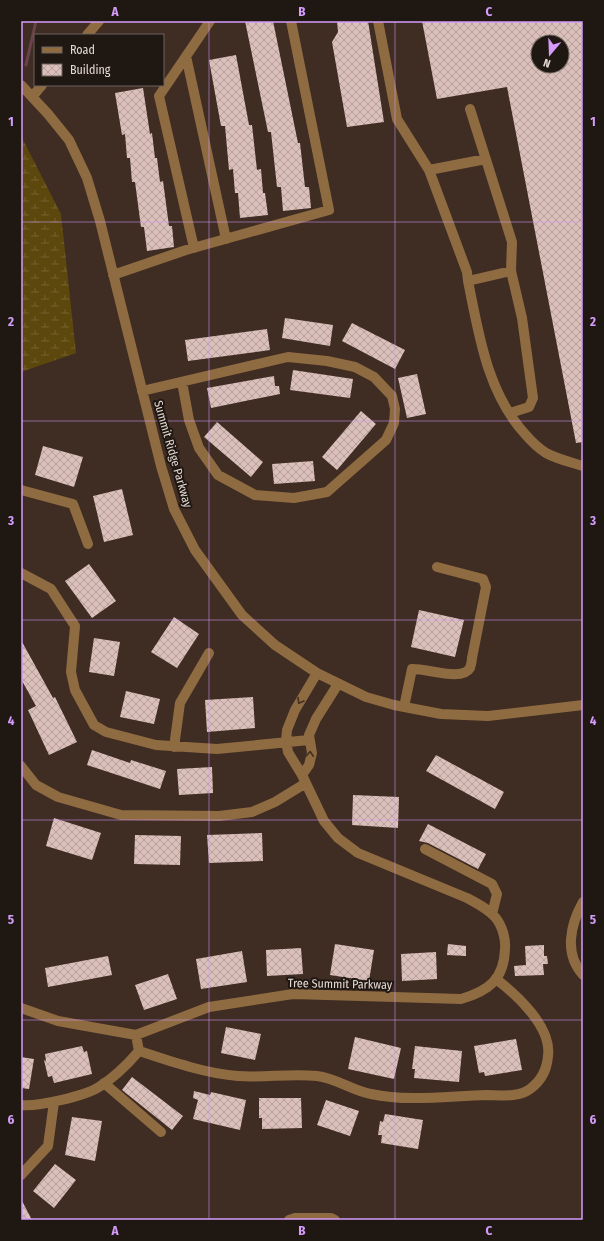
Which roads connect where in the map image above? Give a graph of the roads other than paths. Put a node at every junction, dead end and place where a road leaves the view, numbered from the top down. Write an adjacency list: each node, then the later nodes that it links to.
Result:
1 (99, 21): 5 (street)
2 (210, 21): 6 (street)
3 (291, 21): 13 (street)
4 (378, 21): 12 (street)
5 (88, 34)
6 (186, 56): 13 (street); 14 (street)
7 (21, 85): 9 (street, Summit Ridge Parkway)
8 (41, 86): 9 (street)
9 (32, 97): 16 (street, Summit Ridge Parkway)
10 (470, 109): 11 (street)
11 (486, 159): 12 (street); 15 (street)
12 (428, 170): 17 (street)
13 (226, 239): 14 (street)
14 (194, 248): 16 (street)
15 (511, 271): 17 (street); 20 (street)
16 (113, 275): 19 (street, Summit Ridge Parkway)
17 (468, 281): 20 (street)
18 (182, 382): 18 (street); 19 (street)
19 (142, 391): 27 (street, Summit Ridge Parkway)
20 (510, 413): 21 (street)
21 (583, 466)
22 (21, 490): 23 (street)
23 (88, 544)
24 (437, 567): 30 (street)
25 (21, 573): 33 (street)
26 (209, 653): 33 (street)
27 (317, 673): 28 (street, Summit Ridge Parkway); 32 (street, one-way to 32)
28 (338, 684): 30 (street, Summit Ridge Parkway); 31 (street)
29 (583, 705): 30 (street, Summit Ridge Parkway)
30 (404, 707)
31 (309, 740): 32 (street); 35 (street, one-way to 31)
32 (286, 741): 33 (street); 35 (street, Tree Summit Parkway)
33 (174, 747)
34 (21, 766): 35 (street)
35 (304, 779): 38 (street, Tree Summit Parkway)
36 (425, 850): 38 (street)
37 (583, 902): 39 (street)
38 (492, 914): 40 (street, Tree Summit Parkway)
39 (583, 975)
40 (496, 979): 42 (street, Tree Summit Parkway); 43 (street)
41 (21, 1008): 42 (street)
42 (136, 1035): 43 (street)
43 (139, 1051): 44 (street)
44 (104, 1083): 45 (street); 47 (street)
45 (54, 1102): 46 (street); 48 (street)
46 (21, 1105)
47 (161, 1132)
48 (21, 1174)
49 (289, 1220): 50 (street)
50 (336, 1220)

